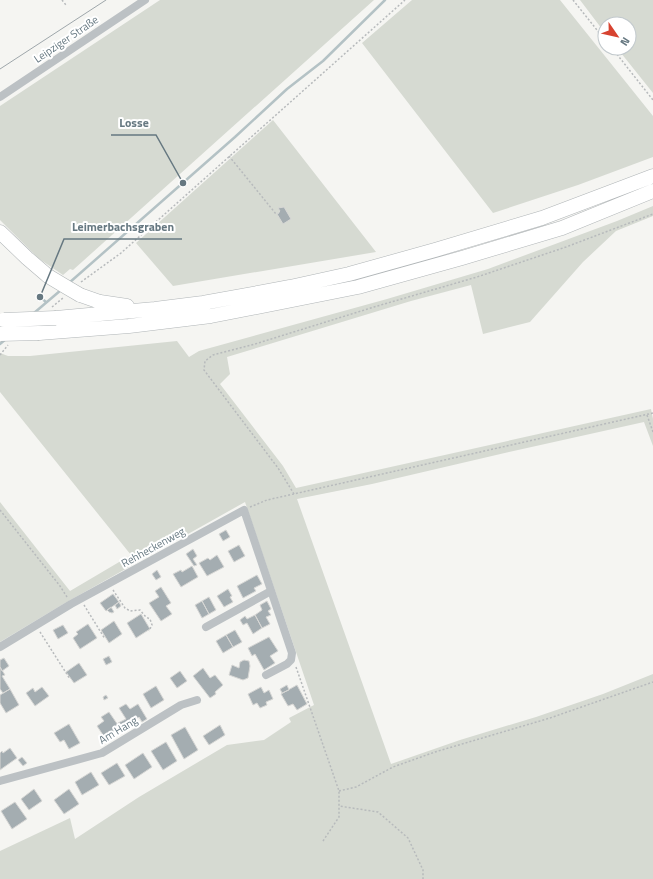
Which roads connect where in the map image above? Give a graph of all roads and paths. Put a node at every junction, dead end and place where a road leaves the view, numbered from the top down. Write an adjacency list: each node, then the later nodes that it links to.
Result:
1 (62, 0): 5 (path)
2 (145, 0): 8 (street, Leipziger Straße)
3 (405, 0): 10 (path)
4 (573, 0): 6 (path)
5 (66, 5)
6 (597, 30)
7 (618, 56): 9 (path)
8 (0, 96)
9 (653, 100)
10 (229, 156): 13 (path); 16 (path)
11 (653, 176): 17 (highway)
12 (653, 191): 18 (highway, bridge)
13 (276, 214)
14 (653, 214): 24 (path)
15 (0, 232): 17 (highway, bridge)
16 (84, 280)
17 (155, 309): 18 (highway, bridge)
18 (1, 325)
19 (4, 349): 20 (path)
20 (0, 355)
21 (653, 412): 22 (path)
22 (647, 414): 23 (path); 24 (path)
23 (653, 432)
24 (294, 494): 26 (path)
25 (0, 510): 29 (path)
26 (244, 510): 27 (street); 29 (street, Rehheckenweg)
27 (271, 591): 31 (street); 36 (street)
28 (115, 593): 33 (path)
29 (71, 604): 35 (street, Rehheckenweg)
30 (84, 605): 34 (path)
31 (206, 627)
32 (39, 631): 38 (path)
33 (149, 631)
34 (105, 639)
35 (0, 647)
36 (292, 653): 37 (street); 42 (path)
37 (266, 675)
38 (70, 679)
39 (653, 682): 42 (path)
40 (197, 700): 41 (street, Am Hang)
41 (0, 782)
42 (339, 791): 43 (path)
43 (339, 806): 44 (path); 45 (path)
44 (323, 841)
45 (423, 879)

